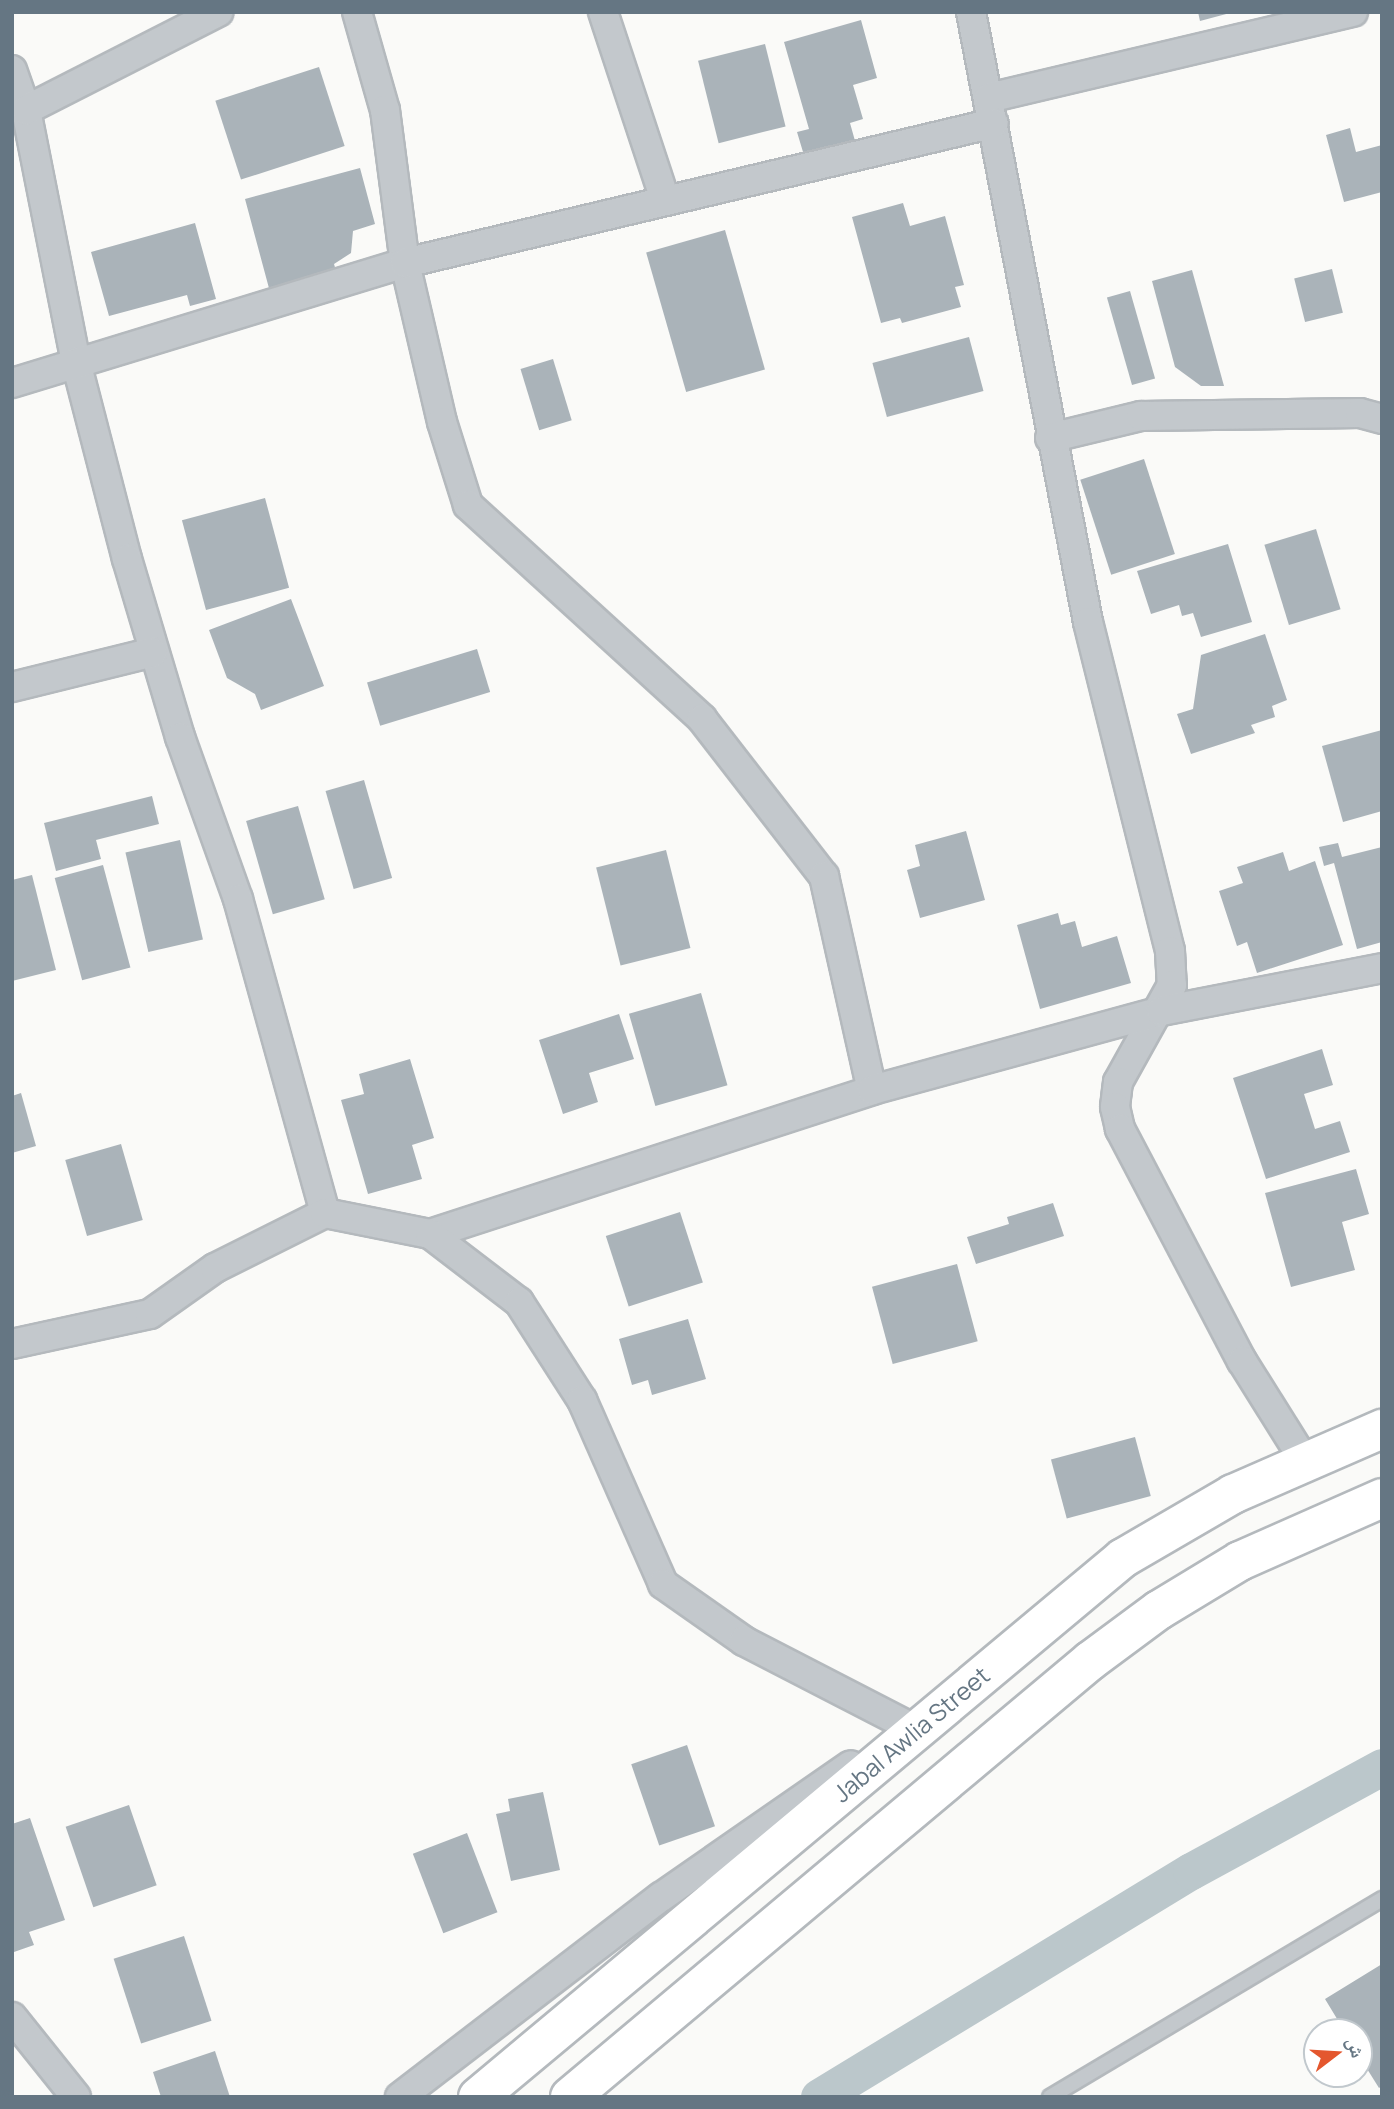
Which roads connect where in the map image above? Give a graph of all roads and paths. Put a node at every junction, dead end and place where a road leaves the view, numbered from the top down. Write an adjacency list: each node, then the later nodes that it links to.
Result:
1 (218, 12): 7 (street)
2 (357, 12): 10 (street)
3 (603, 12): 9 (street)
4 (971, 12): 8 (street)
5 (1353, 12): 8 (street)
6 (12, 70): 7 (street)
7 (26, 110): 11 (street)
8 (992, 111): 9 (street); 14 (street)
9 (665, 200): 10 (street)
10 (405, 263): 11 (street); 19 (street)
11 (76, 362): 12 (street); 15 (street)
12 (12, 383)
13 (1382, 419): 14 (street)
14 (1050, 438): 18 (street)
15 (153, 652): 16 (street); 20 (street)
16 (12, 688)
17 (1382, 968): 18 (street)
18 (1161, 1011): 19 (street); 24 (street)
19 (872, 1090): 21 (street)
20 (325, 1213): 21 (street); 22 (street)
21 (430, 1234): 27 (street)
22 (12, 1343)
23 (1382, 1429): 24 (highway, Jabal Awlia Street)
24 (1304, 1460): 26 (highway, Jabal Awlia Street)
25 (1382, 1497): 33 (highway)
26 (1028, 1635): 27 (street); 32 (highway, Jabal Awlia Street)
27 (907, 1725): 31 (street)
28 (1382, 1899): 34 (lane)
29 (12, 2017): 30 (street)
30 (76, 2097)
31 (400, 2097)
32 (478, 2097)
33 (570, 2097)
34 (1049, 2097)

